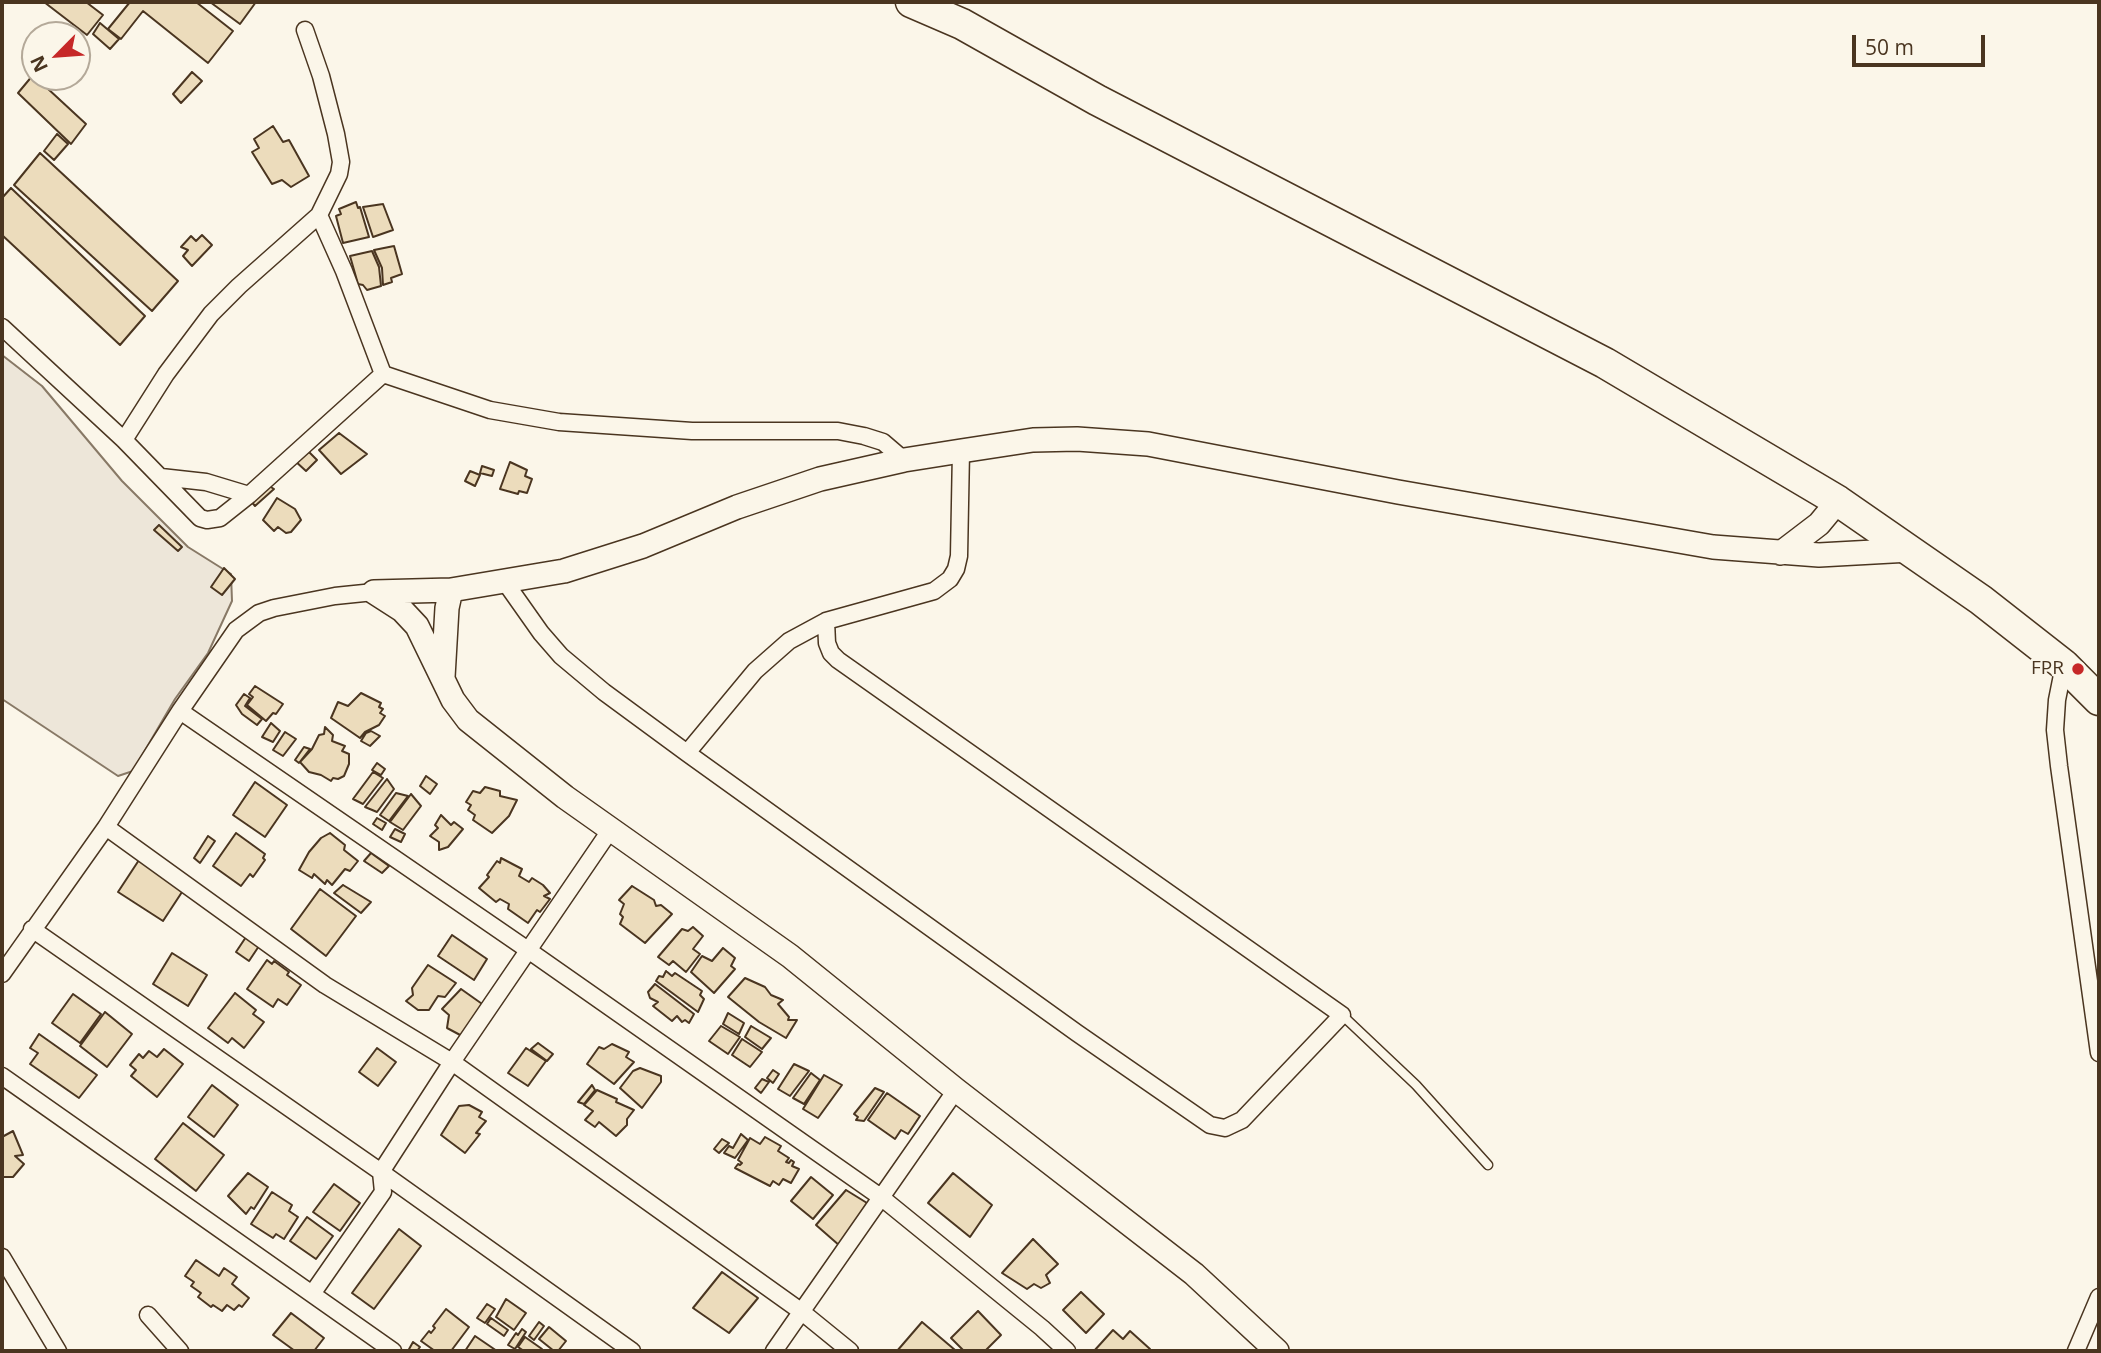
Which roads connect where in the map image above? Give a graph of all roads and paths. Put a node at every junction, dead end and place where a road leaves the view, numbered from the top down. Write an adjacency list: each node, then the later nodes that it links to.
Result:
1 (911, 2): 3 (highway)
2 (936, 2): 3 (highway)
3 (961, 24): 13 (highway)
4 (305, 30): 5 (street)
5 (319, 215): 7 (street); 8 (street)
6 (2, 327): 8 (street)
7 (383, 374): 10 (street); 12 (street)
8 (124, 440): 11 (street)
9 (961, 451): 10 (street); 15 (street); 19 (street)
10 (904, 460): 16 (street)
11 (161, 477): 12 (street); 12 (street)
12 (248, 495)
13 (1838, 501): 14 (highway); 15 (street)
14 (1910, 550): 15 (street); 20 (highway)
15 (1781, 553)
16 (505, 582): 17 (street); 24 (street)
17 (452, 590): 18 (street); 21 (street)
18 (374, 592): 21 (street); 23 (street)
19 (826, 621): 24 (street); 30 (street)
20 (2064, 664): 22 (highway); 31 (street)
21 (443, 679): 26 (street)
22 (2099, 700)
23 (180, 711): 25 (street); 28 (street)
24 (687, 752): 30 (street)
25 (106, 827): 27 (street); 32 (street)
26 (611, 829): 28 (street); 34 (street)
27 (32, 929): 29 (street); 36 (street)
28 (528, 950): 32 (street); 37 (street)
29 (2, 974)
30 (1342, 1015): 35 (lane)
31 (2099, 1053)
32 (452, 1062): 36 (street); 41 (street)
33 (2, 1076): 39 (street)
34 (956, 1090): 37 (street); 50 (street)
35 (1488, 1165)
36 (381, 1172): 39 (street); 46 (street)
37 (881, 1198): 41 (street); 49 (street)
38 (2, 1257): 43 (street)
39 (312, 1294): 45 (street)
40 (2099, 1297): 51 (street)
41 (802, 1312): 47 (street); 48 (street)
42 (148, 1315): 44 (street)
43 (58, 1351)
44 (180, 1351)
45 (393, 1351)
46 (632, 1351)
47 (774, 1351)
48 (850, 1351)
49 (1067, 1351)
50 (1277, 1351)
51 (2076, 1351)

